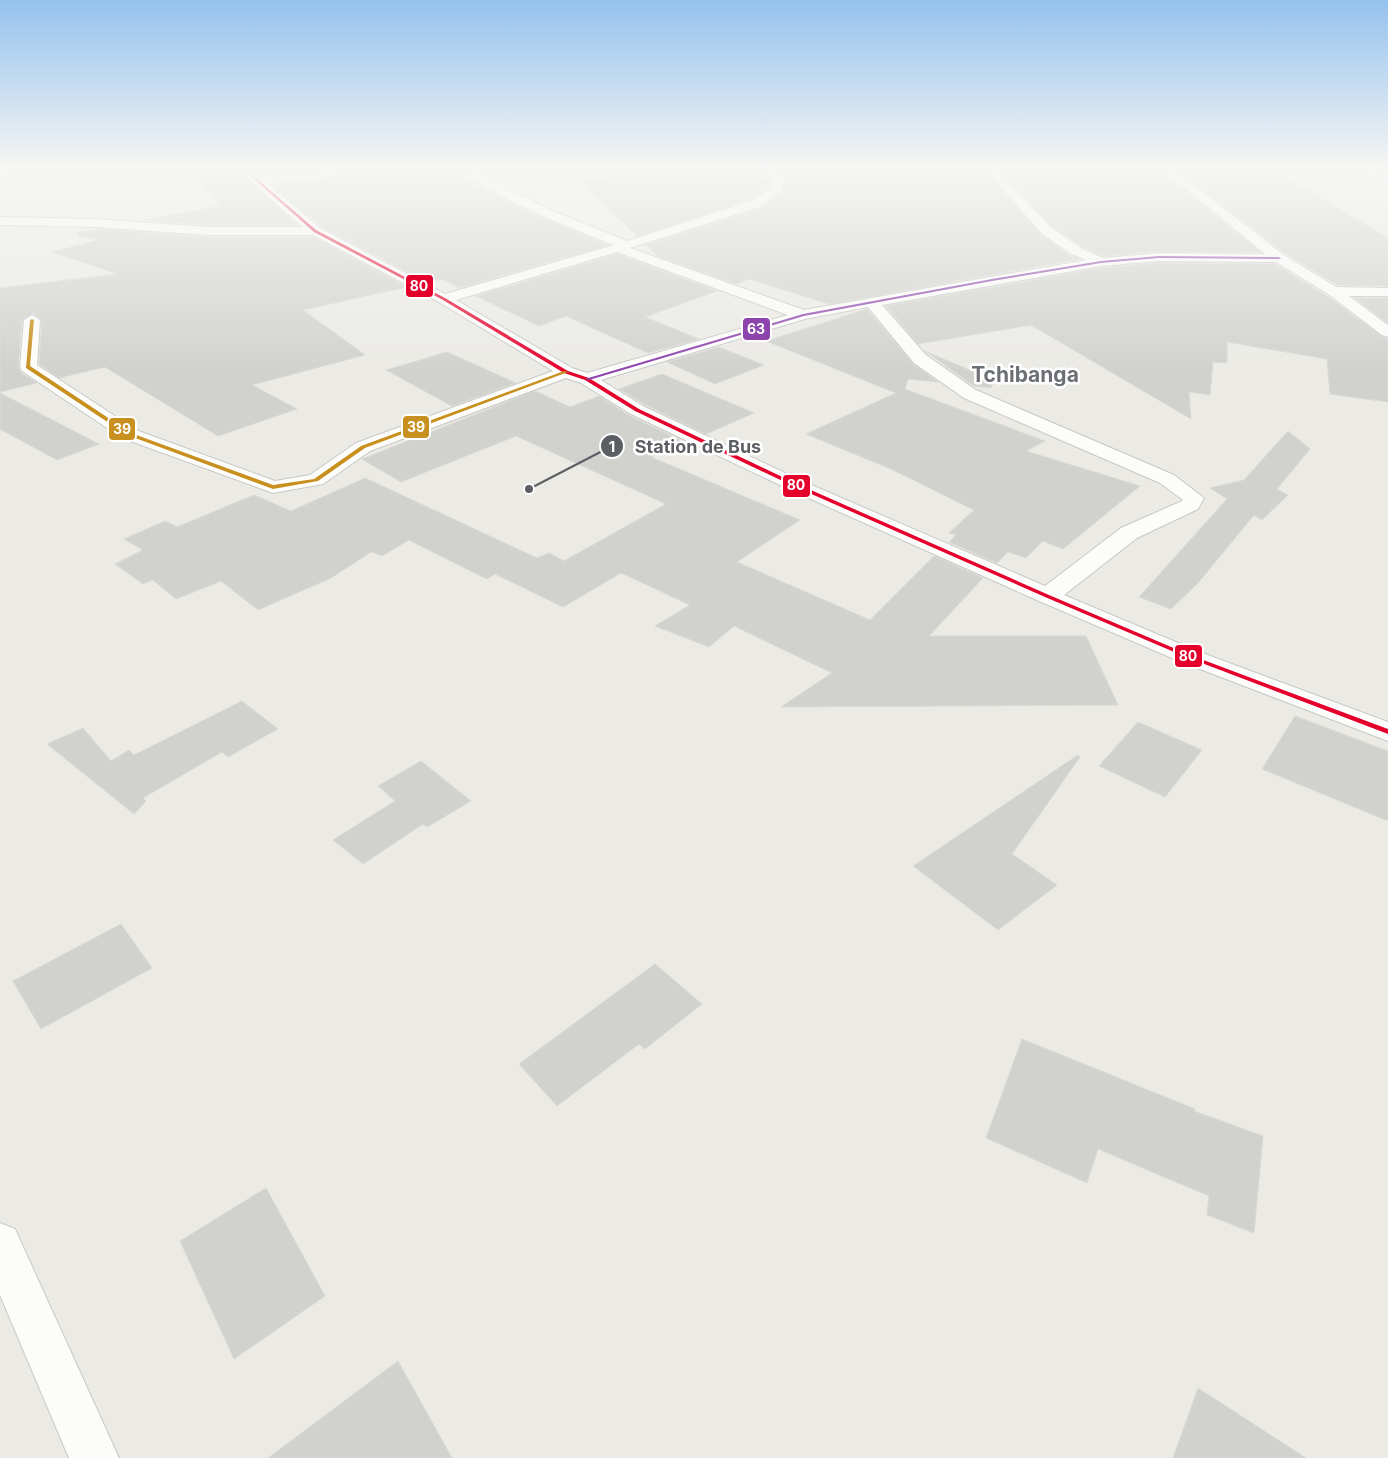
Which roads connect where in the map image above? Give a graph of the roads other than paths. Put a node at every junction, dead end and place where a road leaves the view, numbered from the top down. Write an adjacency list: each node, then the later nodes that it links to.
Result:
1 (325, 236): 11 (street)
2 (596, 236): 6 (street)
3 (656, 236): 6 (street)
4 (1055, 236): 8 (street)
5 (1251, 236): 7 (street)
6 (622, 247): 11 (street); 13 (street)
7 (1279, 258): 8 (street); 9 (street)
8 (1101, 262): 12 (street)
9 (1333, 291): 10 (street); 15 (street)
10 (1388, 292)
11 (444, 299): 16 (street)
12 (872, 302): 13 (street); 18 (street)
13 (802, 315): 17 (street)
14 (32, 320): 16 (street)
15 (1388, 332)
16 (566, 372): 17 (street)
17 (587, 379): 18 (street)
18 (1048, 596): 19 (street)
19 (1388, 732)
20 (0, 1244): 21 (street)
21 (94, 1458)

